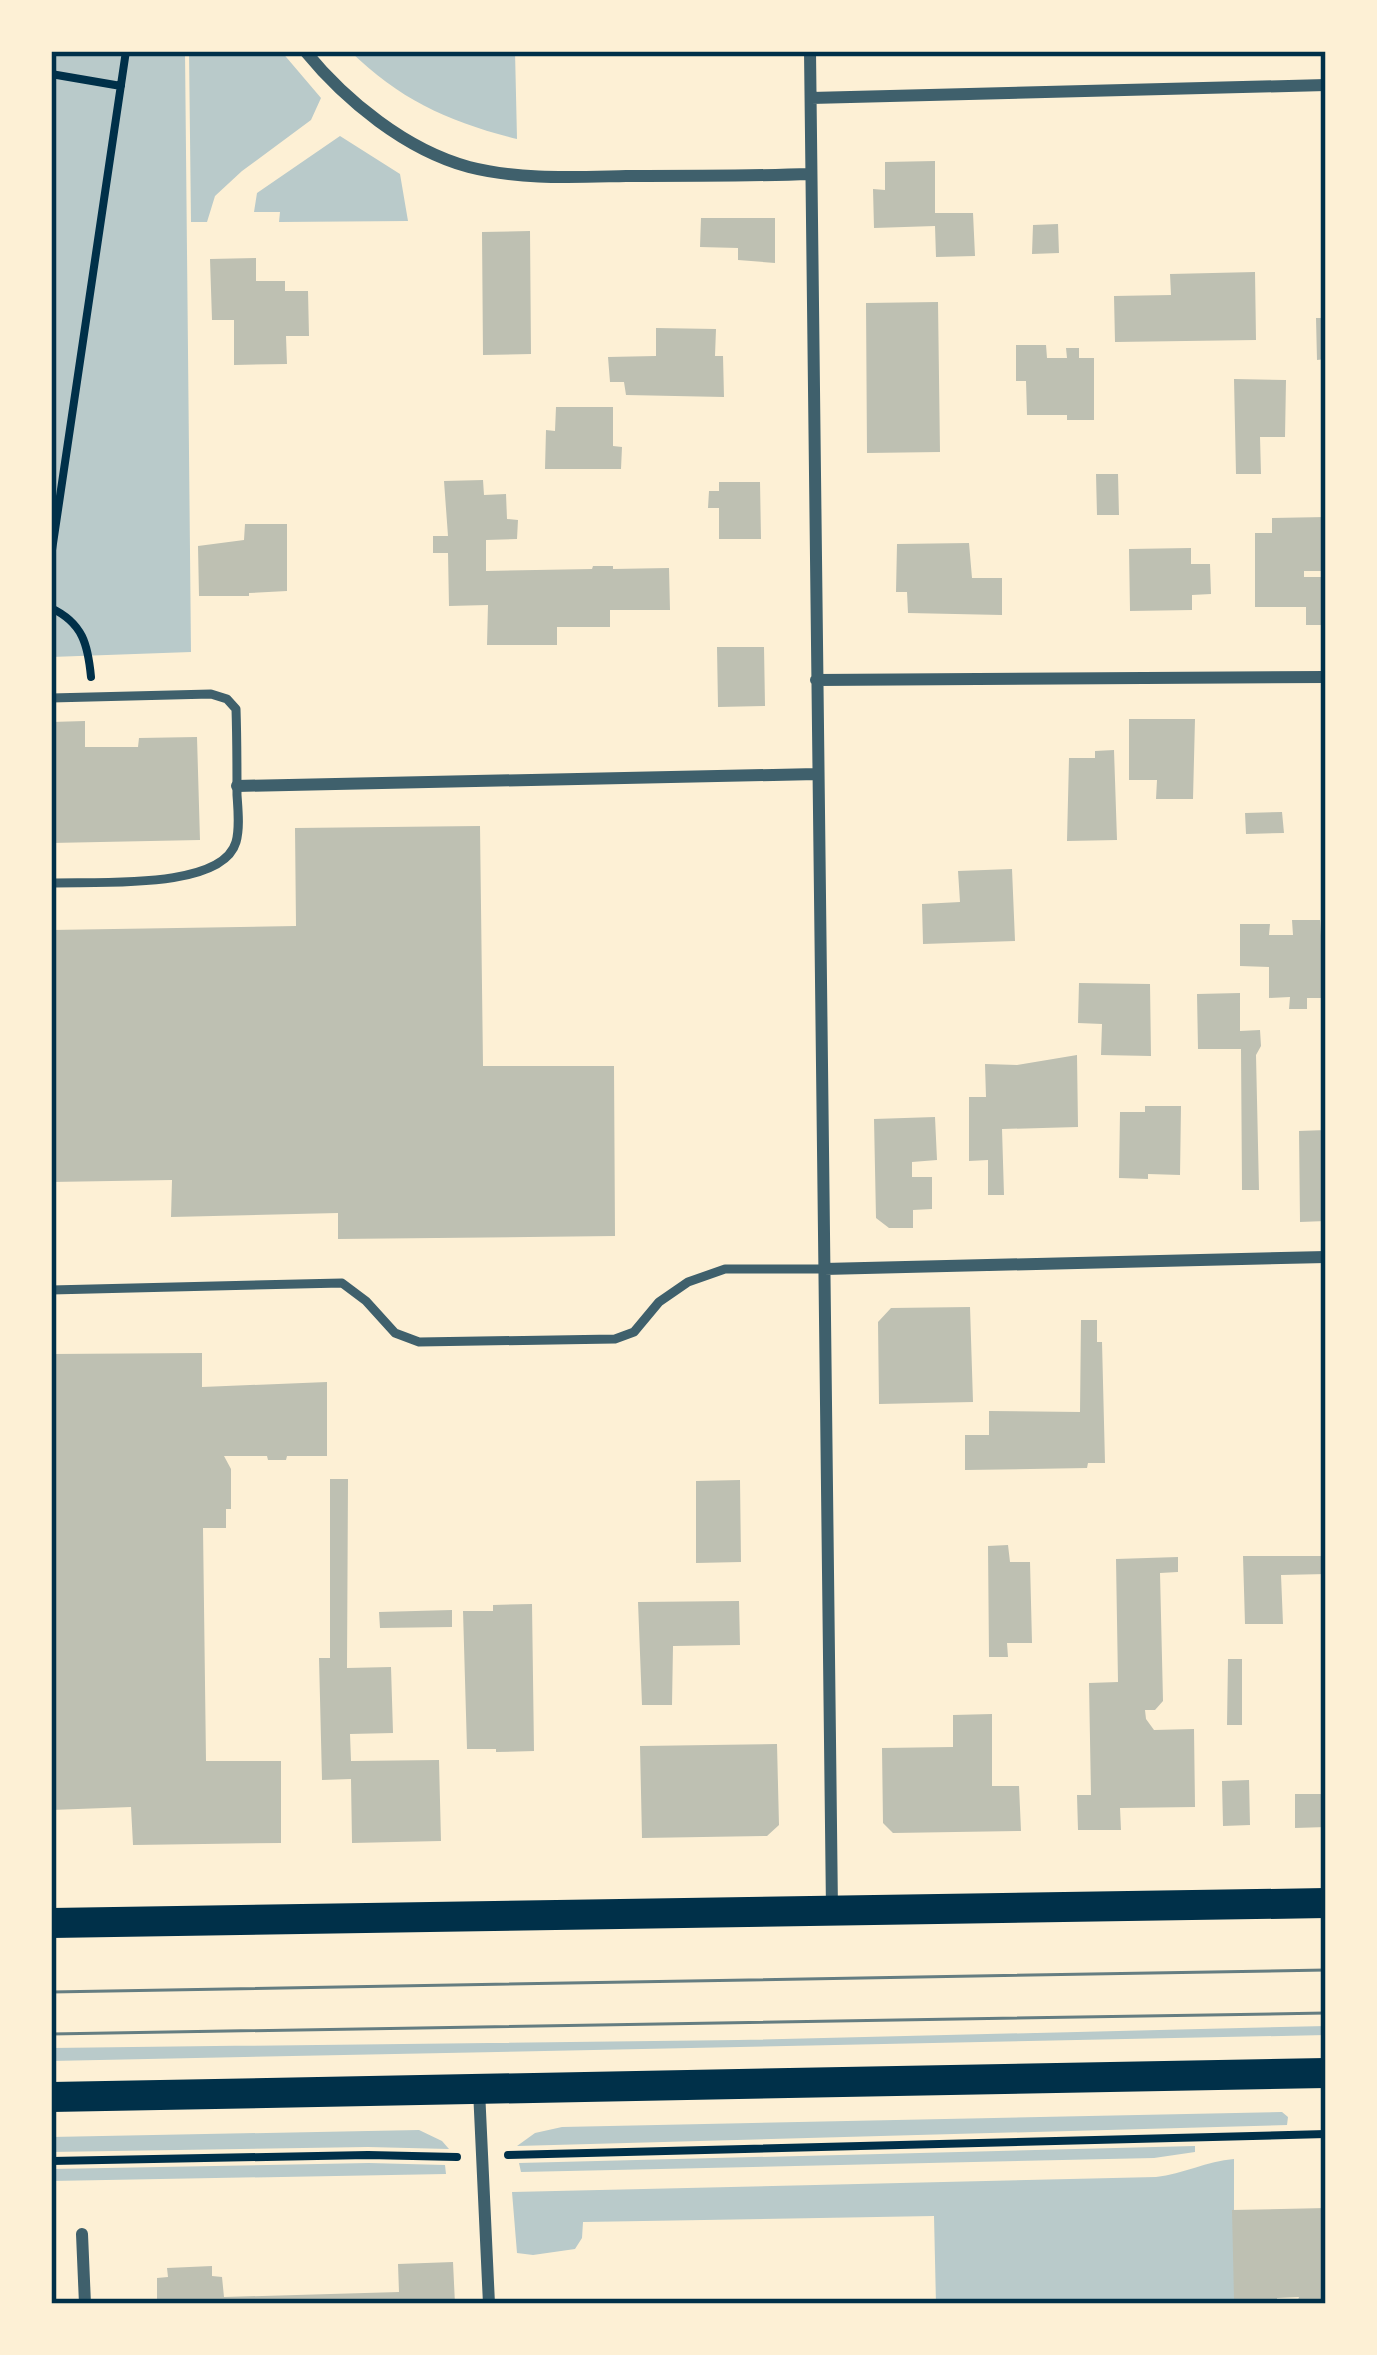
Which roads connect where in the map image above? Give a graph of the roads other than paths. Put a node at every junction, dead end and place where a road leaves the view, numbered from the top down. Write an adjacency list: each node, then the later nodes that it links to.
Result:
1 (305, 51): 5 (street)
2 (810, 51): 4 (street)
3 (1326, 85): 4 (street)
4 (811, 98): 5 (street)
5 (812, 175): 7 (street)
6 (1326, 676): 7 (street)
7 (816, 680): 9 (street)
8 (51, 698): 10 (lane)
9 (818, 774): 10 (street); 13 (street)
10 (237, 786): 11 (lane)
11 (51, 883)
12 (1326, 1257): 13 (street)
13 (824, 1269): 14 (lane); 16 (street)
14 (51, 1290)
15 (1326, 1904): 16 (main road)
16 (832, 1910): 17 (main road)
17 (51, 1923)
18 (1326, 2073): 19 (main road)
19 (479, 2089): 20 (main road); 23 (street)
20 (51, 2097)
21 (82, 2234): 22 (street)
22 (86, 2304)
23 (489, 2304)

